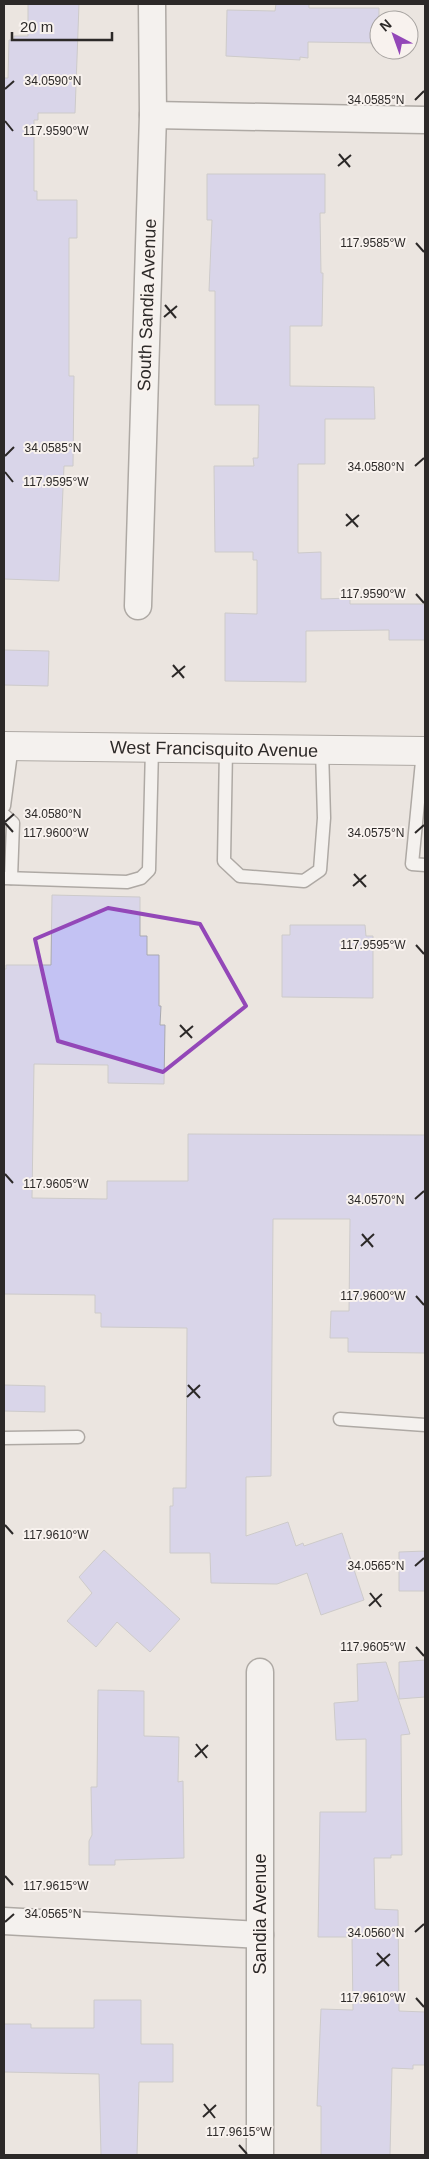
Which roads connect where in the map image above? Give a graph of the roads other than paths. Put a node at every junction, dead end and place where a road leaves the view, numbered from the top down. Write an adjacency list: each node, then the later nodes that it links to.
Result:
1 (152, 4): 2 (street, South Sandia Avenue)
2 (153, 115): 3 (street); 4 (street, South Sandia Avenue)
3 (425, 120)
4 (138, 606)
5 (8, 745): 6 (street, West Francisquito Avenue); 10 (lane)
6 (152, 748): 7 (street, West Francisquito Avenue); 13 (lane)
7 (226, 749): 8 (street, West Francisquito Avenue); 8 (lane)
8 (322, 750): 9 (street, West Francisquito Avenue)
9 (424, 751): 12 (lane)
10 (4, 806)
11 (4, 815): 13 (lane)
12 (425, 865)
13 (8, 878)
14 (340, 1419): 15 (lane)
15 (425, 1425)
16 (78, 1437): 17 (lane)
17 (4, 1438)
18 (260, 1672): 20 (street, Sandia Avenue)
19 (4, 1921): 20 (street)
20 (260, 1934): 21 (street, Sandia Avenue)
21 (260, 2155)

